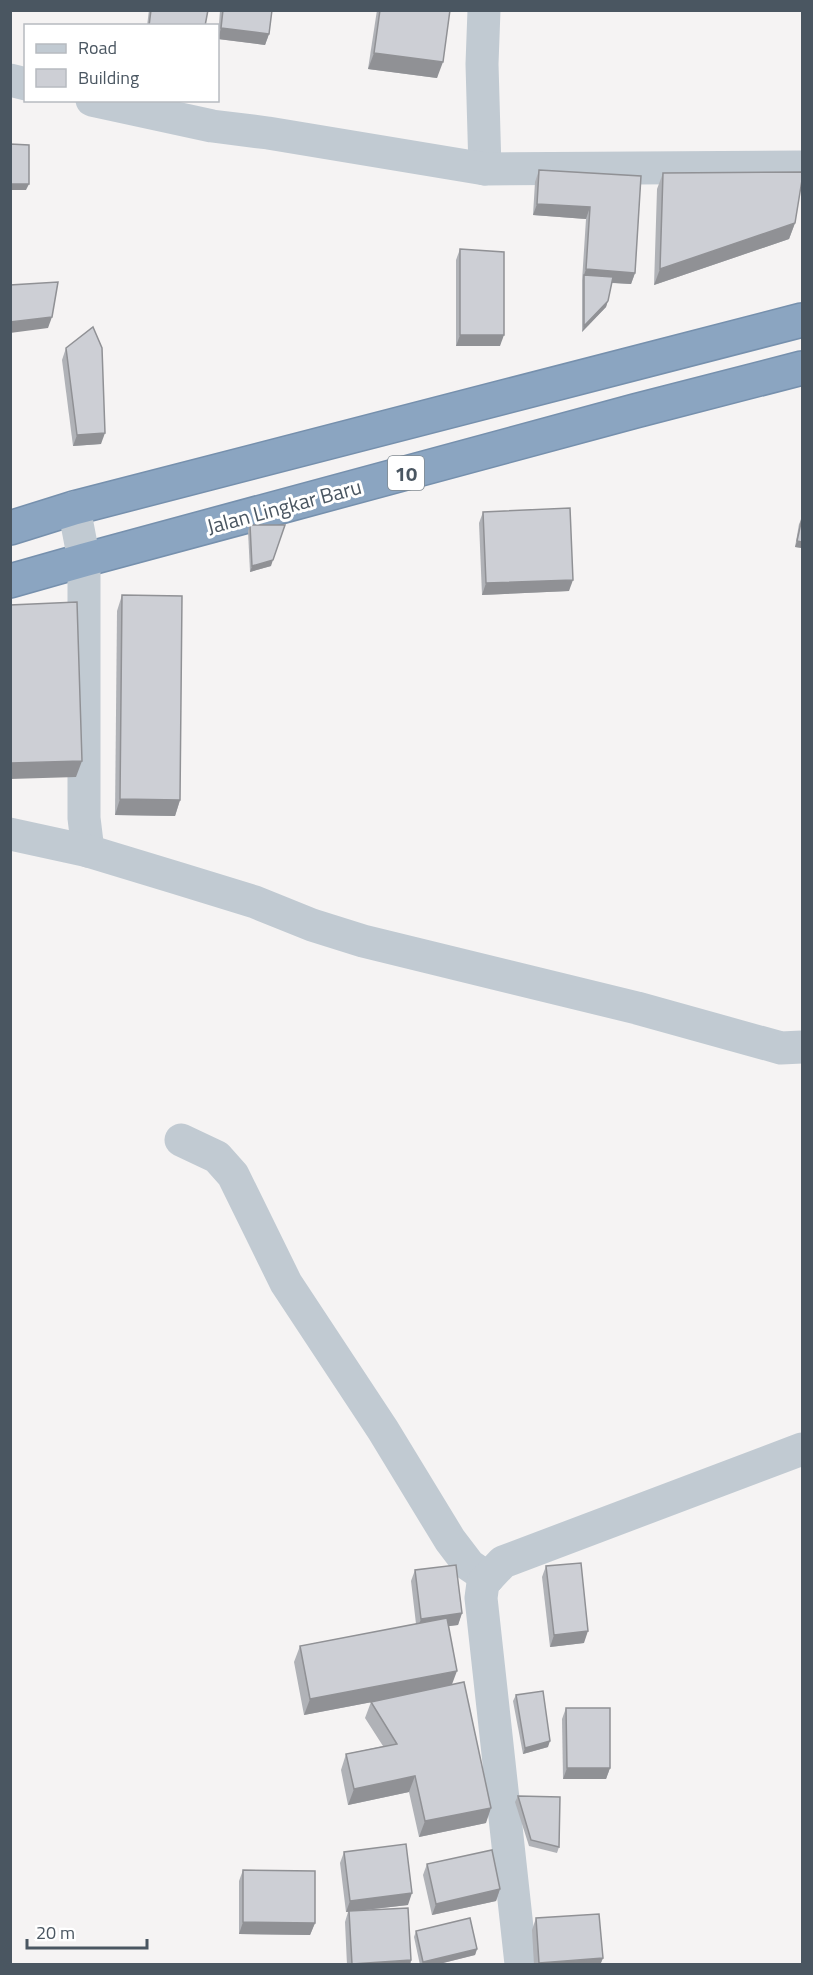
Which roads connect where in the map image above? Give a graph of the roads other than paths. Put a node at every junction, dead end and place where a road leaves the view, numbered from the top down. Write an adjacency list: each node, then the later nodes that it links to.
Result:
1 (484, 10): 4 (street)
2 (101, 102): 4 (street)
3 (802, 167): 4 (street)
4 (485, 168)
5 (802, 320): 7 (highway, 10)
6 (802, 368): 9 (highway, Jalan Lingkar Baru / 10)
7 (75, 508): 8 (highway, 10); 9 (street)
8 (10, 528)
9 (84, 560): 10 (highway, Jalan Lingkar Baru / 10); 12 (street)
10 (10, 581)
11 (10, 834): 12 (street)
12 (88, 851): 13 (street)
13 (802, 1047)
14 (181, 1140): 16 (street)
15 (802, 1449): 16 (street)
16 (488, 1578): 17 (street)
17 (521, 1965)

